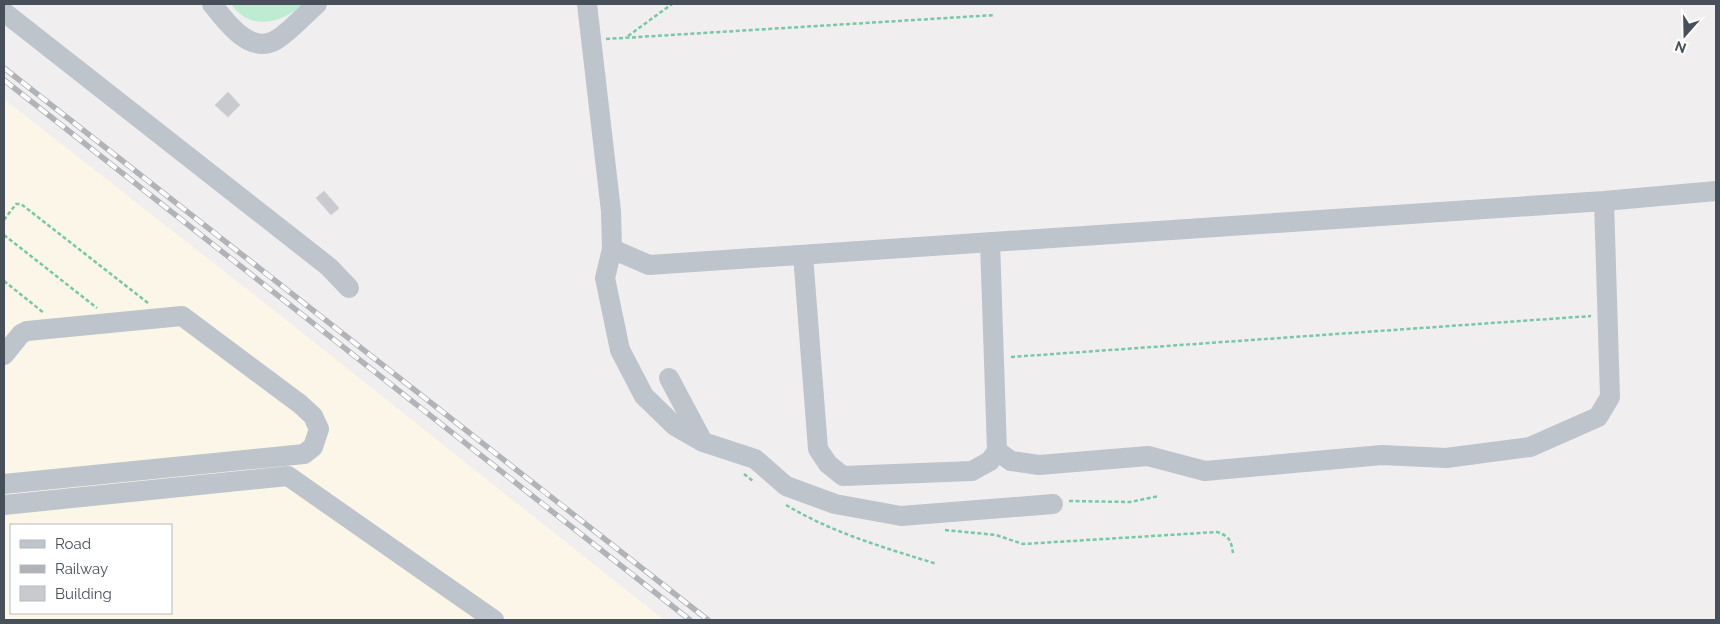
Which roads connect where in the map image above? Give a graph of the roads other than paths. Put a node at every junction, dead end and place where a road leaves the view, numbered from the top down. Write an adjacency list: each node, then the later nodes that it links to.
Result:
1 (212, 4): 2 (lane)
2 (317, 4)
3 (587, 4): 8 (lane)
4 (4, 12): 10 (lane)
5 (1716, 191): 6 (lane)
6 (1604, 201): 7 (lane); 16 (lane)
7 (990, 242): 9 (lane); 16 (lane)
8 (612, 249): 9 (lane); 14 (lane)
9 (803, 255): 16 (lane)
10 (349, 288)
11 (4, 355): 17 (lane)
12 (669, 378): 13 (lane)
13 (680, 399): 14 (lane); 15 (lane)
14 (658, 410): 15 (lane)
15 (703, 442): 18 (lane)
16 (997, 451)
17 (4, 484)
18 (1053, 504)
19 (4, 505): 20 (lane)
20 (494, 620)

